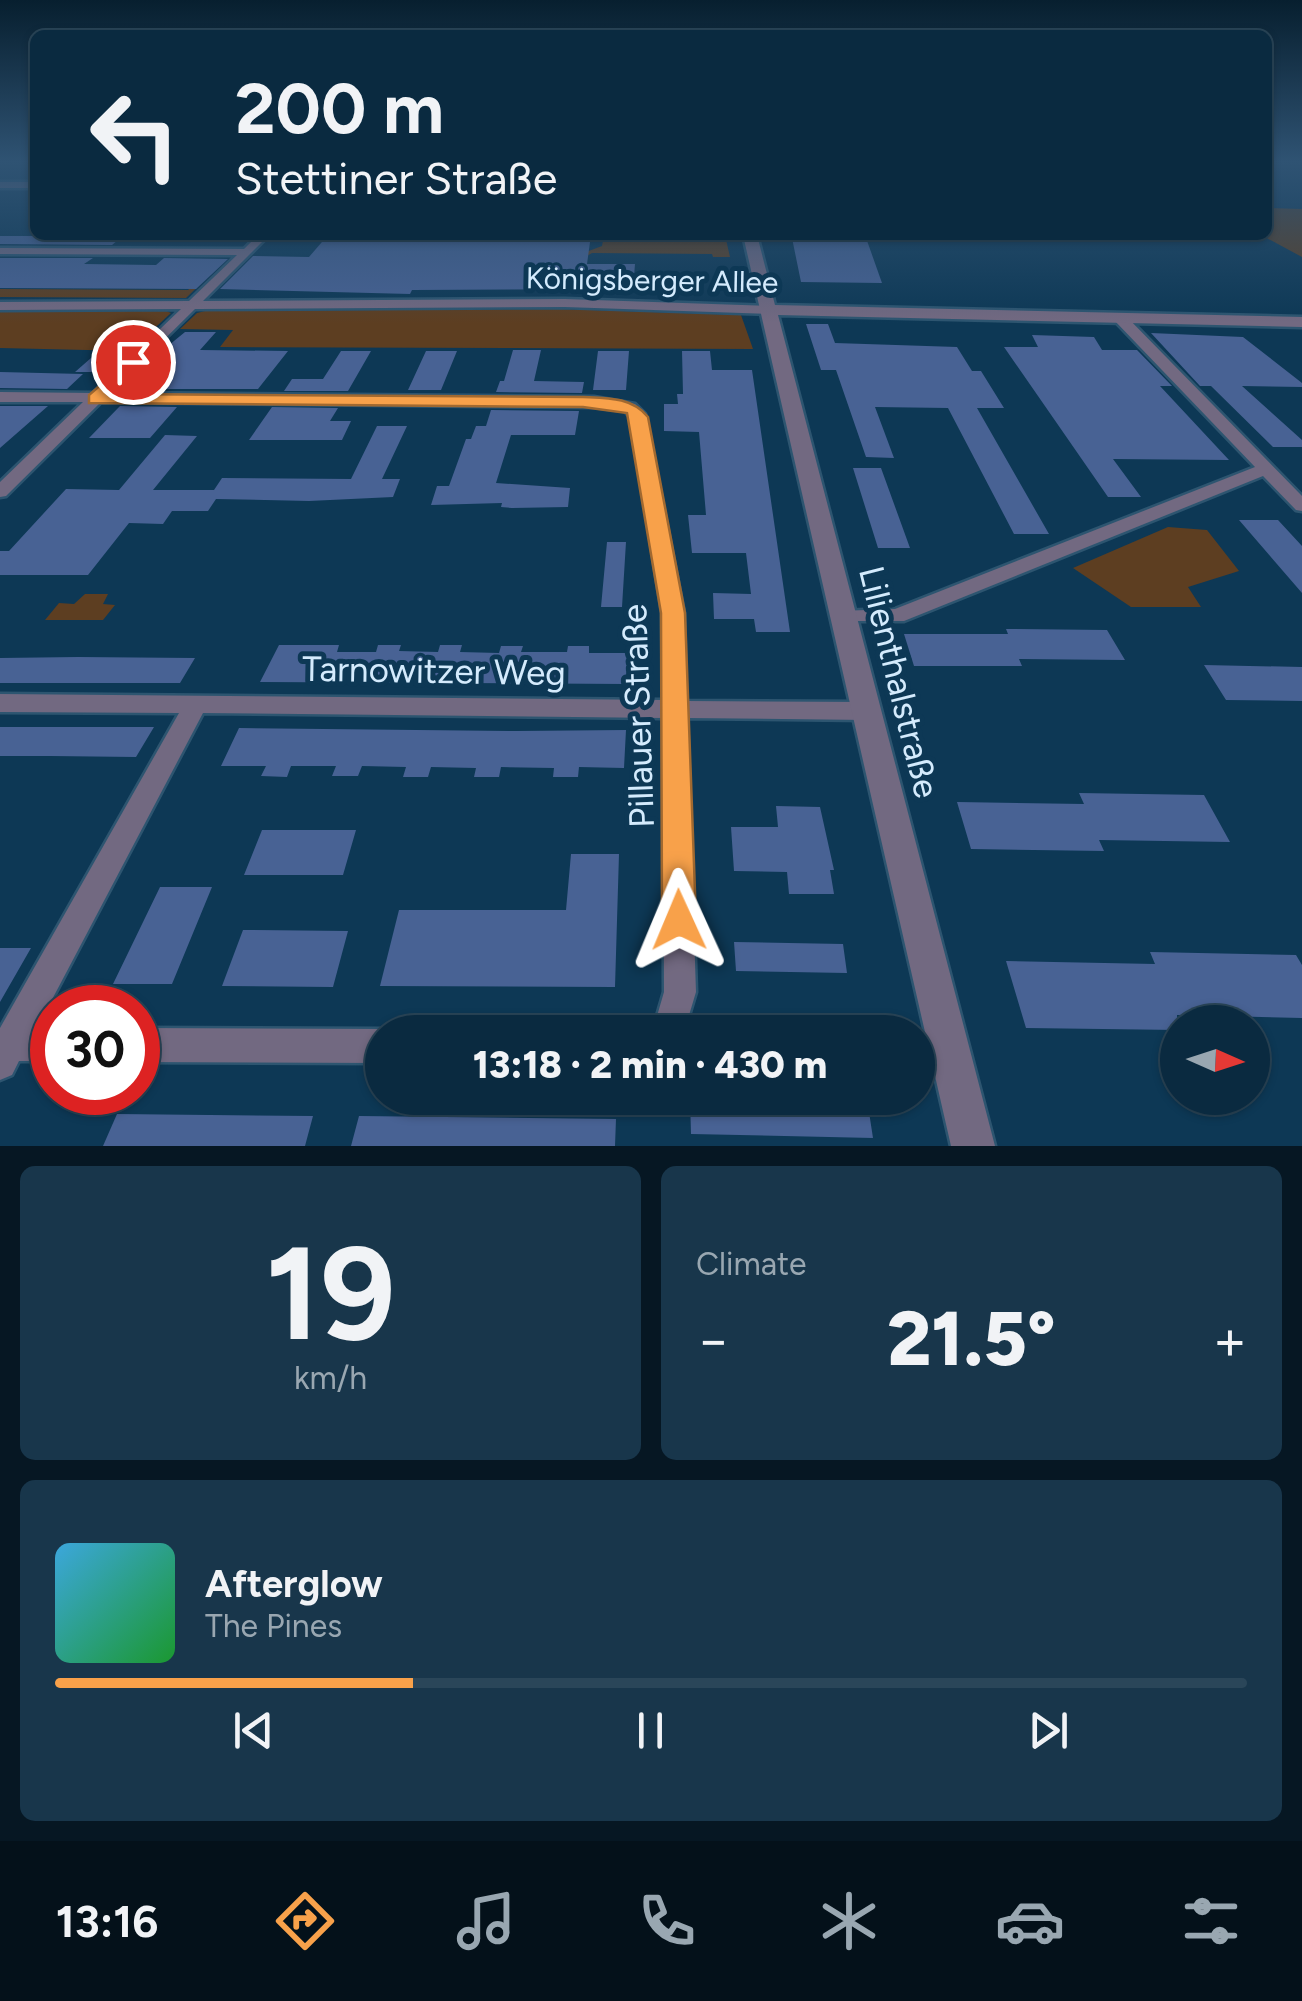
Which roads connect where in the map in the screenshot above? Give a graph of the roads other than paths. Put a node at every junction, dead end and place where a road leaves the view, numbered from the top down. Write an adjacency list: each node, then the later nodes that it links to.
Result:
1 (259, 240): 4 (street)
2 (751, 240): 7 (street, Lilienthalstraße)
3 (0, 251): 4 (street)
4 (247, 252): 6 (street)
5 (0, 306): 6 (street, Königsberger Allee)
6 (188, 308): 7 (street, Königsberger Allee); 11 (street)
7 (770, 310): 8 (street, Königsberger Allee); 15 (street, Lilienthalstraße)
8 (1119, 318): 9 (street, Königsberger Allee); 12 (street)
9 (1302, 322)
10 (0, 397): 11 (street)
11 (95, 399): 13 (street); 18 (street, Pillauer Straße)
12 (1266, 468): 14 (street); 15 (street)
13 (0, 492)
14 (1302, 506)
15 (845, 616): 19 (street, Lilienthalstraße)
16 (0, 703): 17 (street, Tarnowitzer Weg)
17 (196, 704): 18 (street, Tarnowitzer Weg); 24 (street)
18 (674, 708): 19 (street, Tarnowitzer Weg); 20 (street, Pillauer Straße)
19 (867, 711): 25 (street, Lilienthalstraße)
20 (672, 1015)
21 (160, 1045): 22 (street)
22 (365, 1046)
23 (30, 1048): 24 (street)
24 (4, 1051)
25 (974, 1146)

